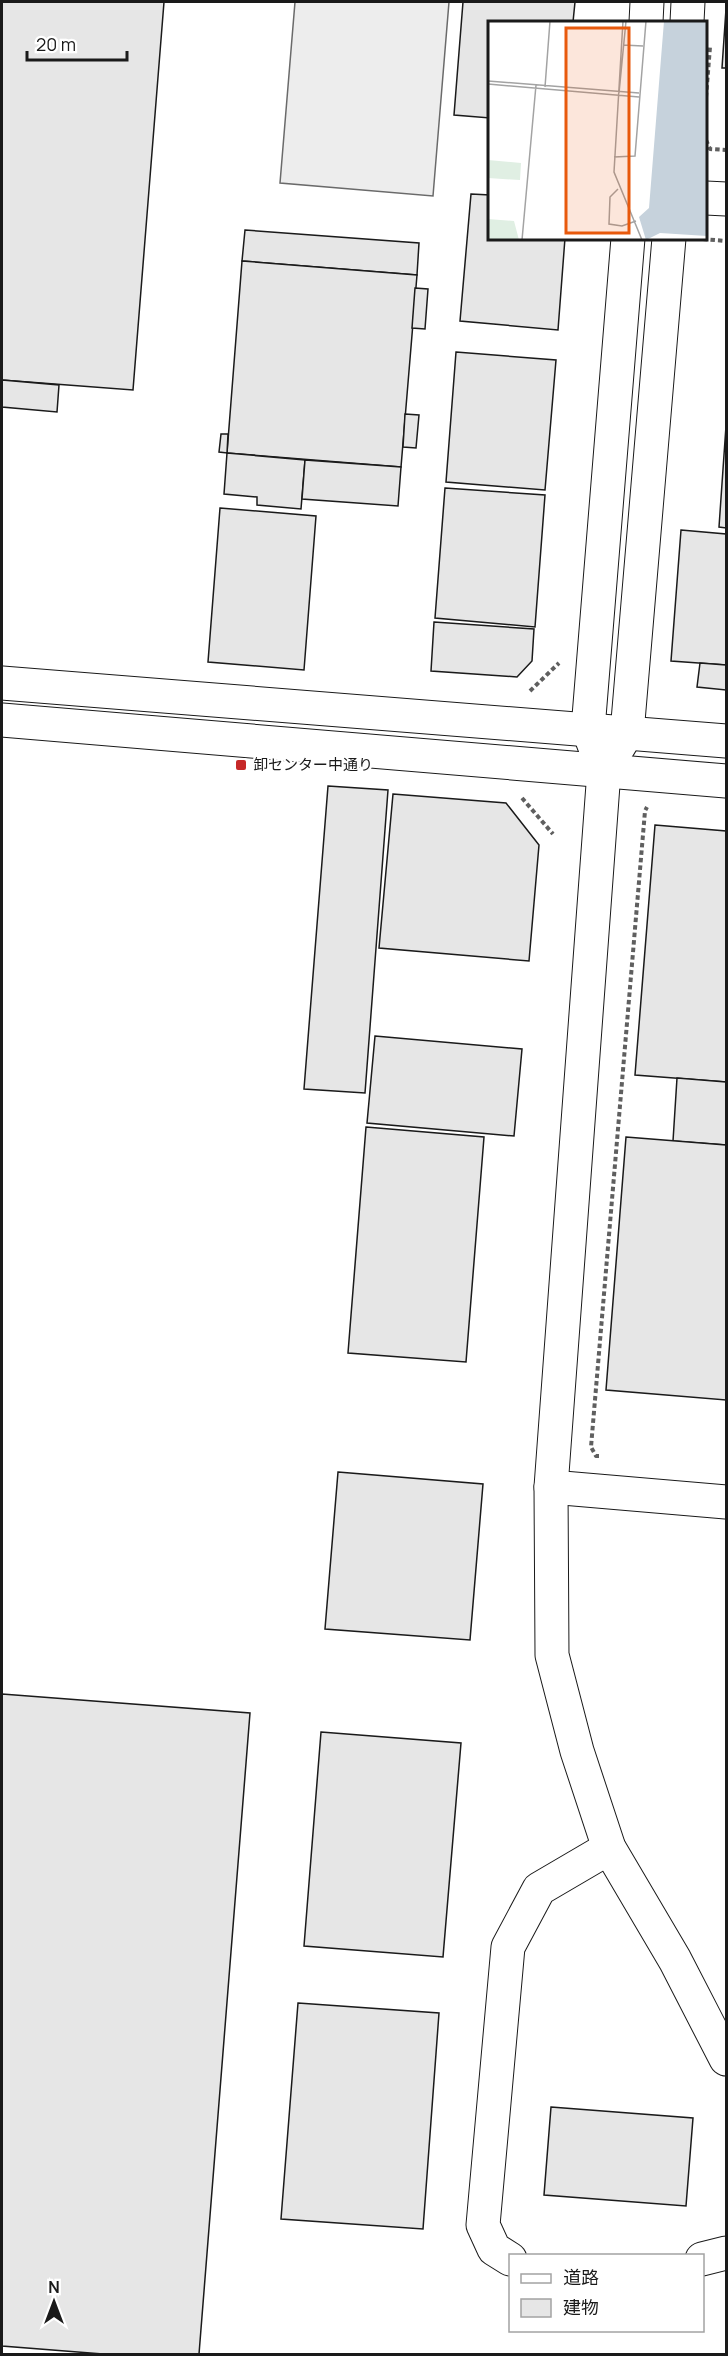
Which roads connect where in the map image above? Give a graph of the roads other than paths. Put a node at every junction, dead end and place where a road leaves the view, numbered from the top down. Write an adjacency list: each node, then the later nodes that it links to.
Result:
1 (648, 2): 3 (street)
2 (688, 2): 4 (street)
3 (646, 21)
4 (687, 21)
5 (707, 198): 6 (street)
6 (726, 199)
7 (628, 240): 11 (street)
8 (669, 240): 12 (street)
9 (2, 683): 11 (street)
10 (2, 720): 14 (street)
11 (588, 729): 12 (street); 14 (street)
12 (627, 733): 13 (street); 14 (street)
13 (726, 741)
14 (604, 771): 15 (street); 16 (street)
15 (726, 781)
16 (551, 1487): 17 (street); 18 (street)
17 (726, 1502)
18 (609, 1848): 19 (street); 21 (street)
19 (726, 2058)
20 (726, 2253): 22 (street)
21 (509, 2258)
22 (704, 2258)

